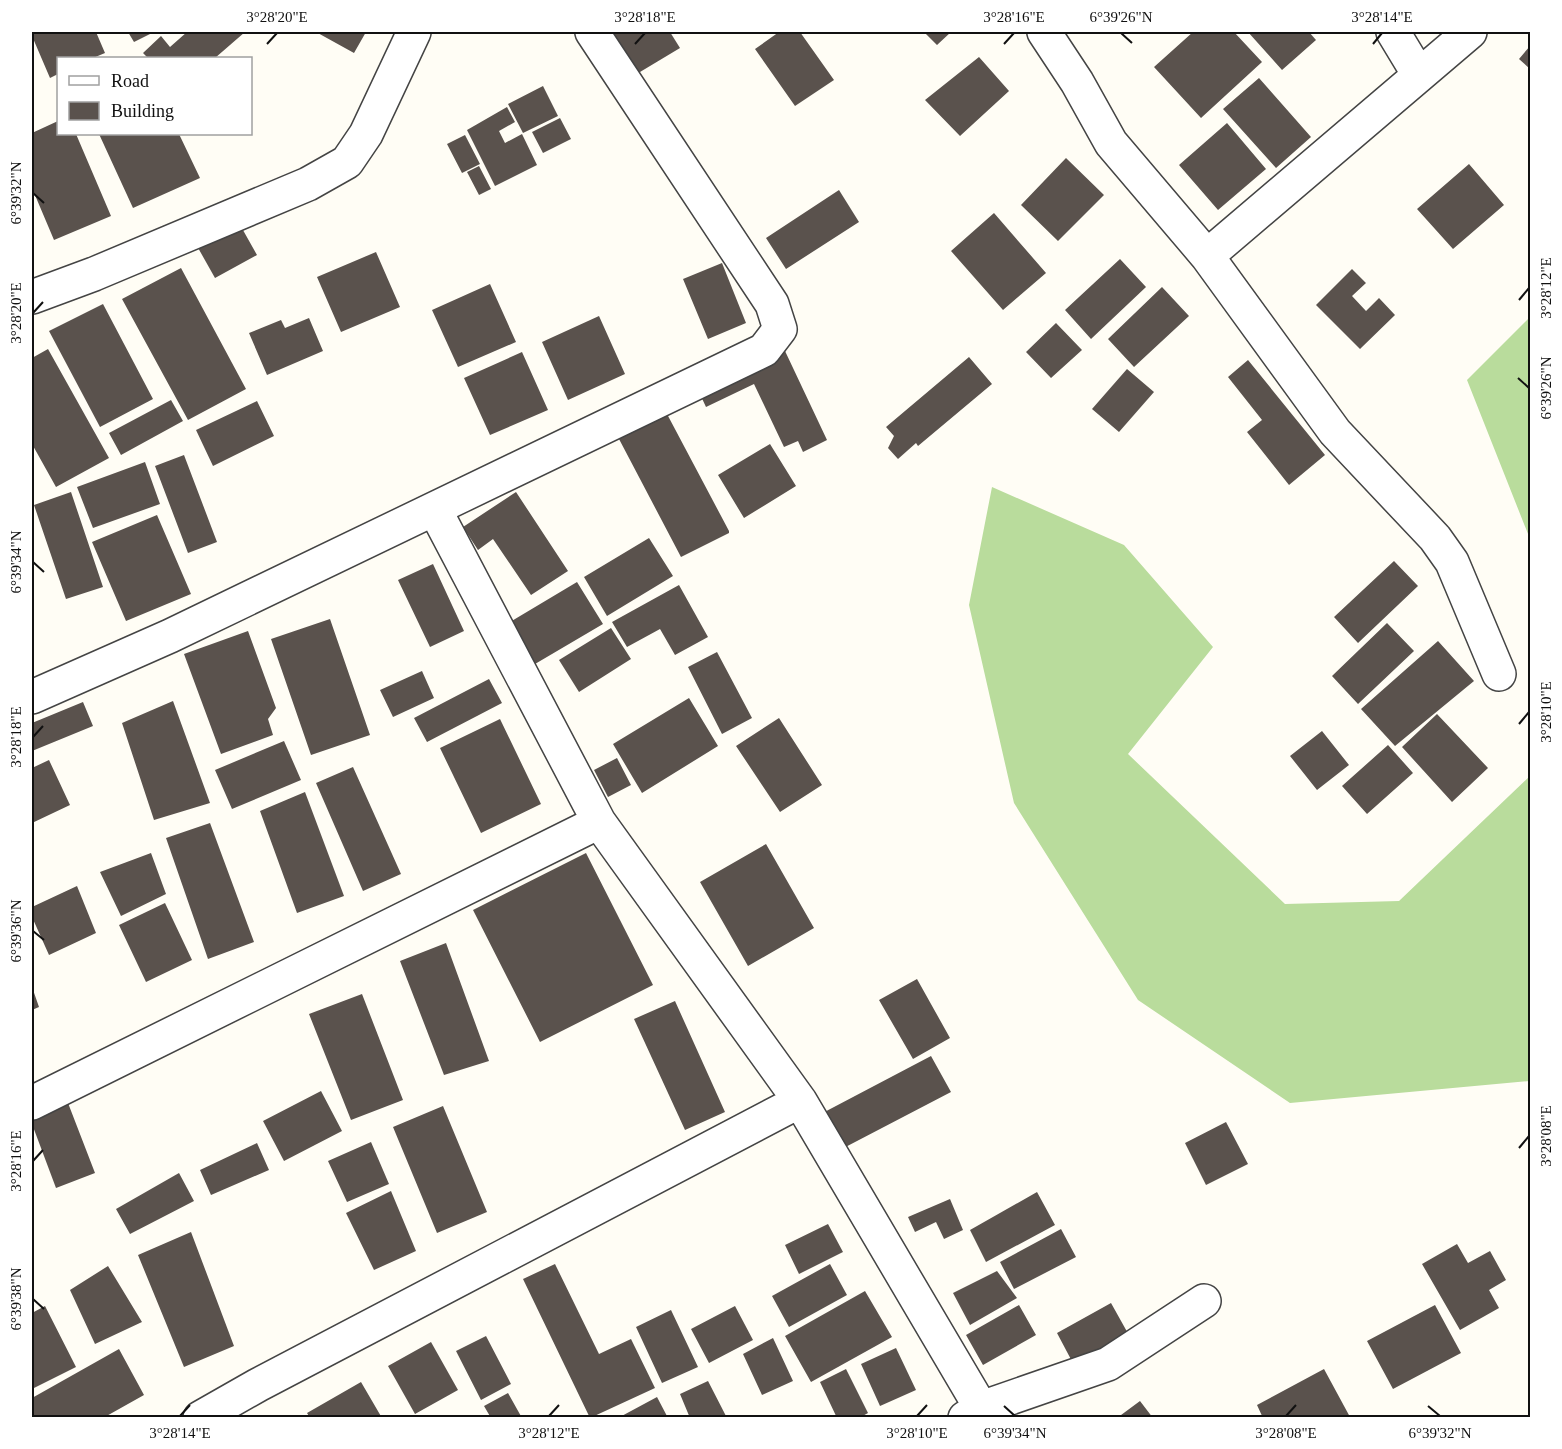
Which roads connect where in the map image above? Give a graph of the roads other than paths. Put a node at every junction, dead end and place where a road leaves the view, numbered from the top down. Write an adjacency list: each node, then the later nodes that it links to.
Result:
1 (414, 32): 8 (street)
2 (592, 32): 9 (street)
3 (1044, 32): 7 (street)
4 (1393, 32): 6 (street)
5 (1470, 32): 6 (street)
6 (1419, 75): 7 (street)
7 (1207, 256): 10 (street)
8 (32, 297)
9 (435, 510): 11 (street); 12 (street)
10 (1498, 674)
11 (32, 697)
12 (599, 822): 13 (street); 14 (street)
13 (800, 1101): 16 (street); 17 (street)
14 (32, 1103)
15 (1204, 1301): 16 (street)
16 (973, 1413)
17 (200, 1418)

